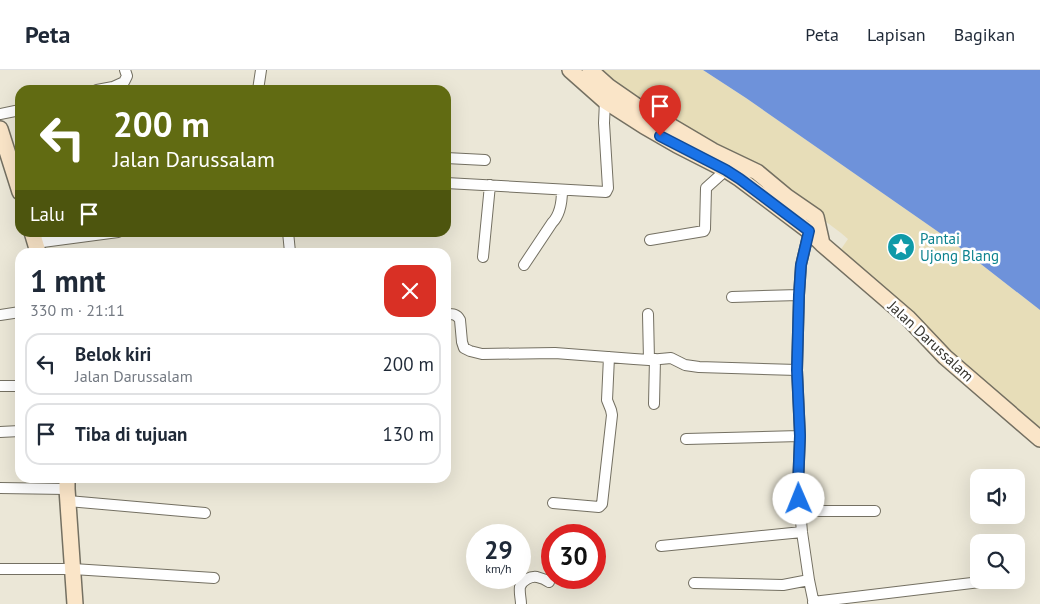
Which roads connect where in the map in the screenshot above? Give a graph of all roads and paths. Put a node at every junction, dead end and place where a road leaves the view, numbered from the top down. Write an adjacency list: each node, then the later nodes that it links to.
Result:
1 (125, 70): 5 (street)
2 (260, 70): 6 (street)
3 (570, 70): 7 (street, Jalan Darussalam)
4 (590, 70): 18 (street)
5 (117, 85)
6 (258, 85)
7 (605, 101): 13 (street, Jalan Darussalam); 17 (street)
8 (15, 111): 9 (street)
9 (0, 114)
10 (0, 131): 14 (street)
11 (451, 158): 12 (street)
12 (485, 160)
13 (726, 170): 19 (street, Jalan Darussalam); 21 (street)
14 (15, 177)
15 (451, 183): 16 (street)
16 (490, 186): 17 (street); 24 (street)
17 (562, 190): 25 (street)
18 (816, 217): 19 (street); 23 (street)
19 (809, 231): 23 (street, Jalan Darussalam); 26 (street)
20 (80, 237): 22 (street)
21 (650, 240)
22 (35, 243)
23 (822, 244): 42 (street, Jalan Darussalam)
24 (483, 256)
25 (524, 265)
26 (799, 295): 27 (street); 34 (street)
27 (732, 297)
28 (15, 313): 31 (street)
29 (451, 314): 32 (street)
30 (648, 314): 33 (street)
31 (0, 315)
32 (609, 357): 33 (street); 45 (street)
33 (652, 359): 34 (street); 37 (street)
34 (797, 370): 40 (street)
35 (0, 386): 36 (street)
36 (15, 386)
37 (654, 404)
38 (15, 430): 39 (street)
39 (0, 432)
40 (800, 436): 41 (street); 47 (street)
41 (686, 439)
42 (1040, 439)
43 (0, 488): 44 (street)
44 (67, 489): 48 (street); 52 (street)
45 (553, 503)
46 (875, 510): 47 (street)
47 (800, 511): 49 (street)
48 (206, 513)
49 (802, 532): 50 (street); 55 (street)
50 (661, 546)
51 (0, 569): 52 (street)
52 (73, 569): 53 (street); 59 (street)
53 (214, 578)
54 (541, 578): 60 (street)
55 (809, 580): 56 (street); 58 (street)
56 (694, 583)
57 (970, 583): 58 (street)
58 (814, 603)
59 (75, 604)
60 (521, 604)

